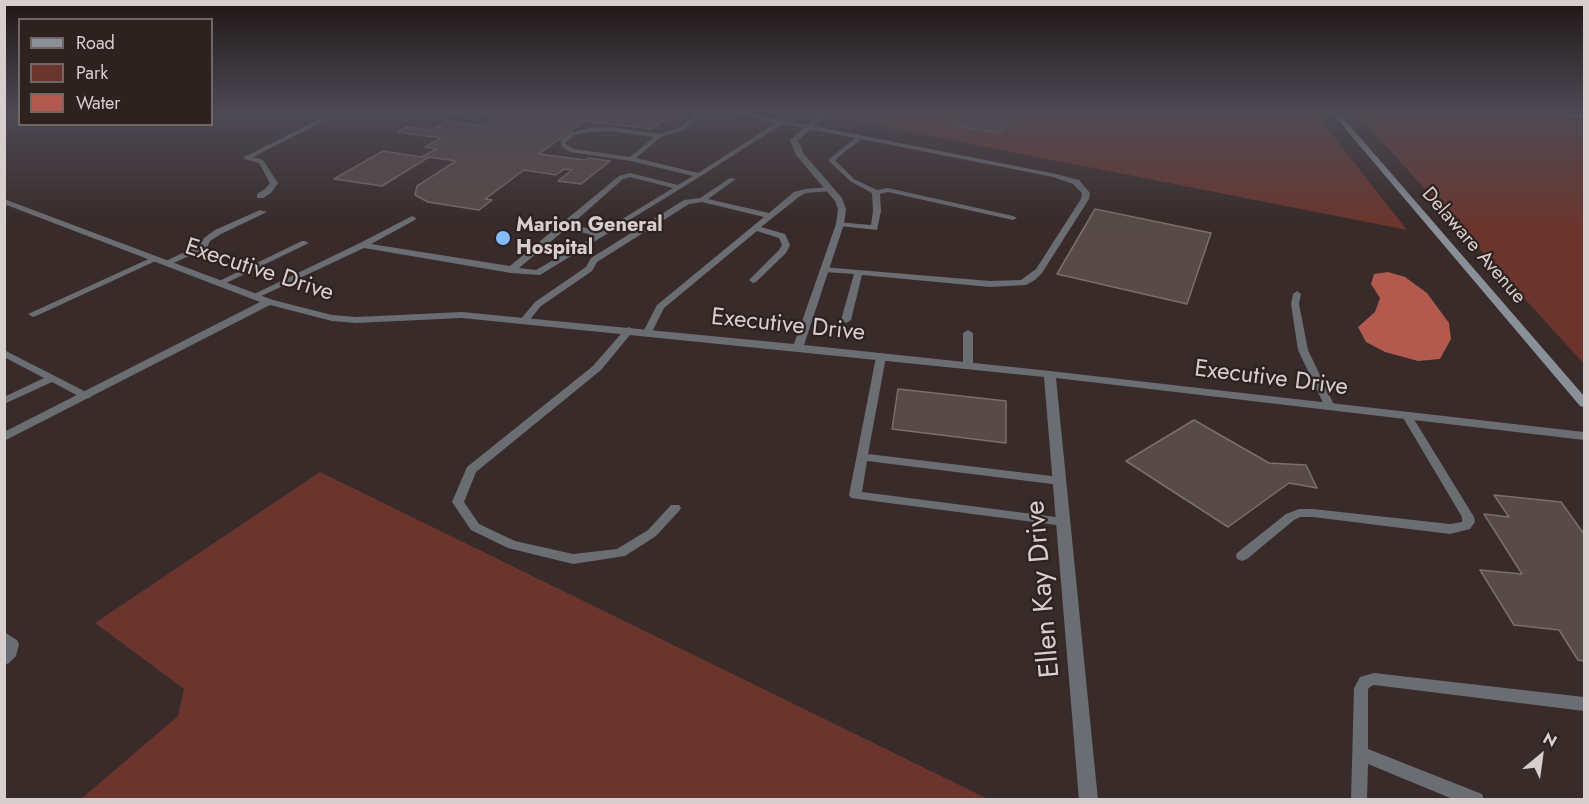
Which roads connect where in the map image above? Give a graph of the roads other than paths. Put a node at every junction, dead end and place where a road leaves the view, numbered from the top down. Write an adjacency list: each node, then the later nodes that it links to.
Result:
1 (261, 151): 15 (lane)
2 (571, 151): 9 (lane)
3 (641, 151): 9 (lane)
4 (736, 151): 10 (lane)
5 (799, 151): 13 (street)
6 (843, 151): 14 (lane)
7 (929, 151): 31 (lane)
8 (1367, 151): 51 (main road, Delaware Avenue)
9 (631, 159): 10 (lane)
10 (699, 174): 12 (lane)
11 (732, 179): 16 (lane)
12 (679, 187): 23 (lane); 25 (lane)
13 (830, 189): 19 (lane); 22 (street)
14 (876, 192): 21 (lane); 22 (lane)
15 (260, 196)
16 (702, 200): 19 (lane); 38 (lane)
17 (4, 201): 28 (street, Executive Drive)
18 (263, 212): 28 (lane)
19 (770, 216): 24 (lane)
20 (412, 218): 27 (lane)
21 (1013, 218)
22 (840, 224): 29 (street)
23 (566, 225): 25 (lane); 30 (lane)
24 (756, 228): 32 (lane); 41 (lane)
25 (602, 235): 30 (lane)
26 (305, 243): 33 (lane)
27 (363, 245): 30 (lane); 35 (lane)
28 (161, 261): 33 (street, Executive Drive); 37 (lane)
29 (825, 269): 31 (lane); 43 (street)
30 (512, 270)
31 (859, 272): 39 (lane)
32 (753, 280)
33 (219, 283): 35 (street, Executive Drive)
34 (1297, 294): 52 (lane)
35 (254, 296): 36 (street, Executive Drive)
36 (269, 302): 38 (street, Executive Drive); 49 (street)
37 (33, 314)
38 (525, 320): 40 (street, Executive Drive)
39 (846, 320)
40 (629, 330): 41 (street, Executive Drive); 58 (lane)
41 (648, 332): 43 (street, Executive Drive)
42 (968, 333): 46 (lane)
43 (798, 348): 45 (street, Executive Drive)
44 (4, 353): 48 (lane)
45 (881, 357): 46 (street, Executive Drive); 56 (lane)
46 (968, 366): 47 (street, Executive Drive)
47 (1050, 374): 52 (street, Executive Drive); 57 (street, Ellen Kay Drive)
48 (52, 378): 49 (lane); 50 (lane)
49 (86, 396): 55 (street)
50 (4, 401)
51 (1584, 403)
52 (1330, 407): 53 (street, Executive Drive)
53 (1407, 416): 54 (street, Executive Drive); 60 (lane)
54 (1584, 436)
55 (4, 437)
56 (862, 457): 57 (lane); 59 (lane)
57 (1060, 480): 59 (street, Ellen Kay Drive)
58 (675, 508)
59 (1064, 522): 65 (street, Ellen Kay Drive)
60 (1242, 556)
61 (4, 638): 62 (lane)
62 (4, 659)
63 (1584, 704): 64 (lane)
64 (1360, 753): 66 (lane); 67 (lane)
65 (1089, 800)
66 (1359, 800)
67 (1476, 800)

